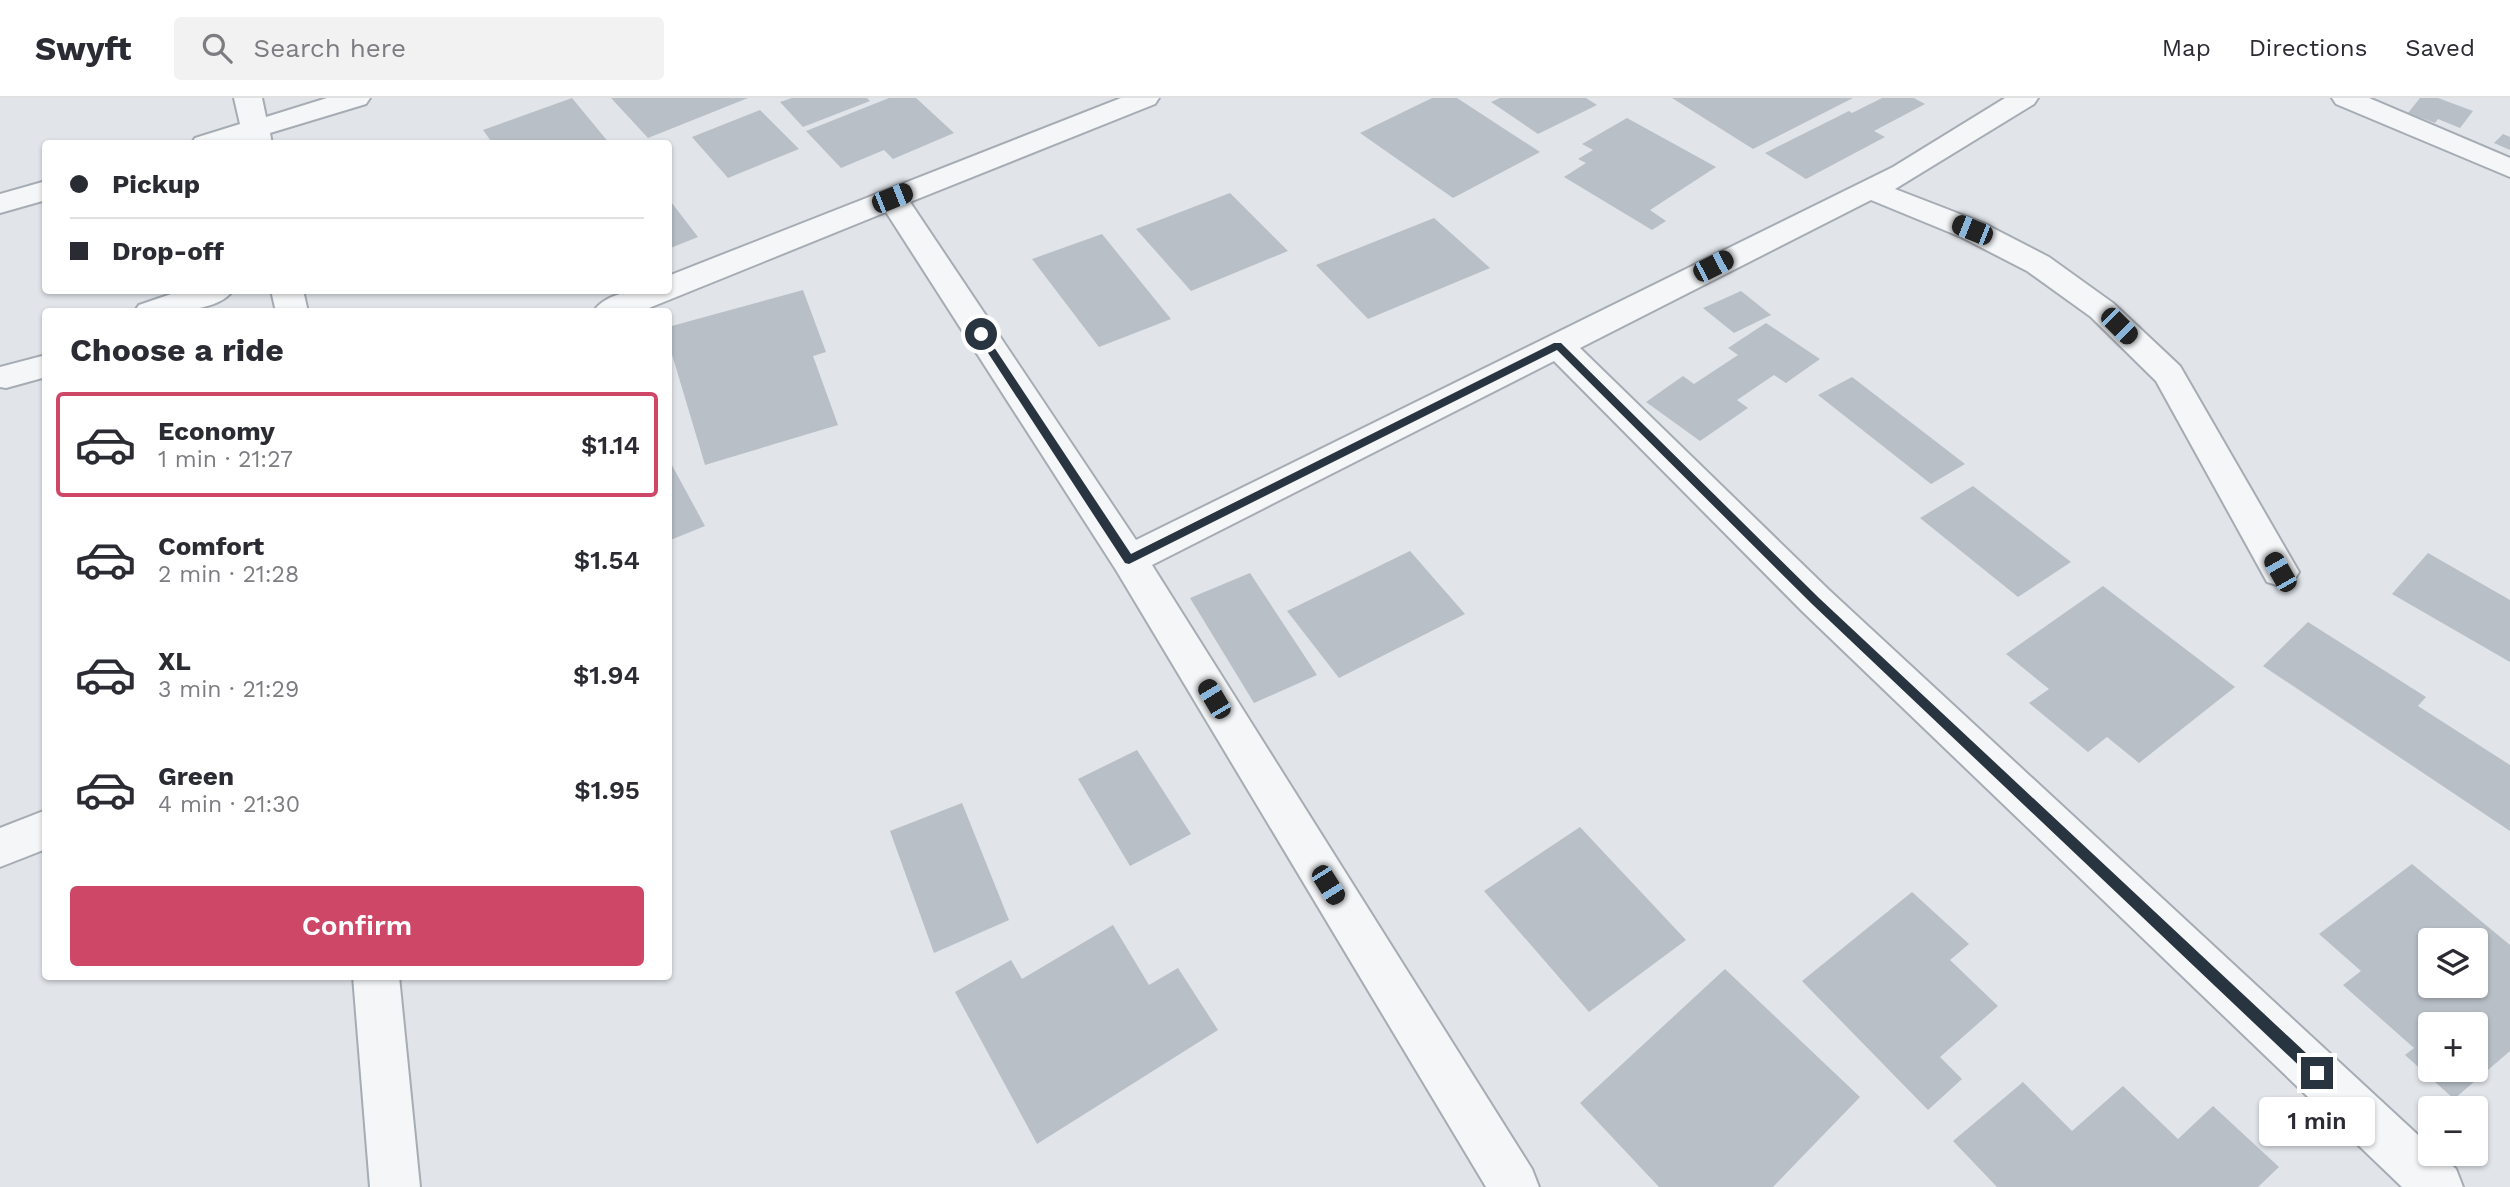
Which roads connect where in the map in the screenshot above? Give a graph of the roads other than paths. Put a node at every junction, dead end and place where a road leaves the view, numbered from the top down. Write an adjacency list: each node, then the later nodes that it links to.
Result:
1 (248, 98): 6 (street)
2 (356, 98): 6 (street)
3 (1145, 98): 11 (street)
4 (2024, 98): 9 (street)
5 (2346, 98): 8 (street)
6 (256, 136): 7 (street)
7 (230, 140)
8 (2510, 169)
9 (1869, 189): 18 (street); 22 (street)
10 (42, 191): 12 (street)
11 (892, 198): 13 (street); 21 (street)
12 (0, 204)
13 (672, 286)
14 (206, 294): 16 (street)
15 (651, 294): 17 (street)
16 (162, 308)
17 (618, 308)
18 (1558, 346): 21 (street); 28 (street)
19 (42, 367): 20 (street)
20 (6, 377)
21 (1129, 560): 27 (street)
22 (2280, 572)
23 (42, 831): 24 (street)
24 (0, 848)
25 (376, 980): 26 (street)
26 (395, 1187)
27 (1514, 1187)
28 (2438, 1187)

